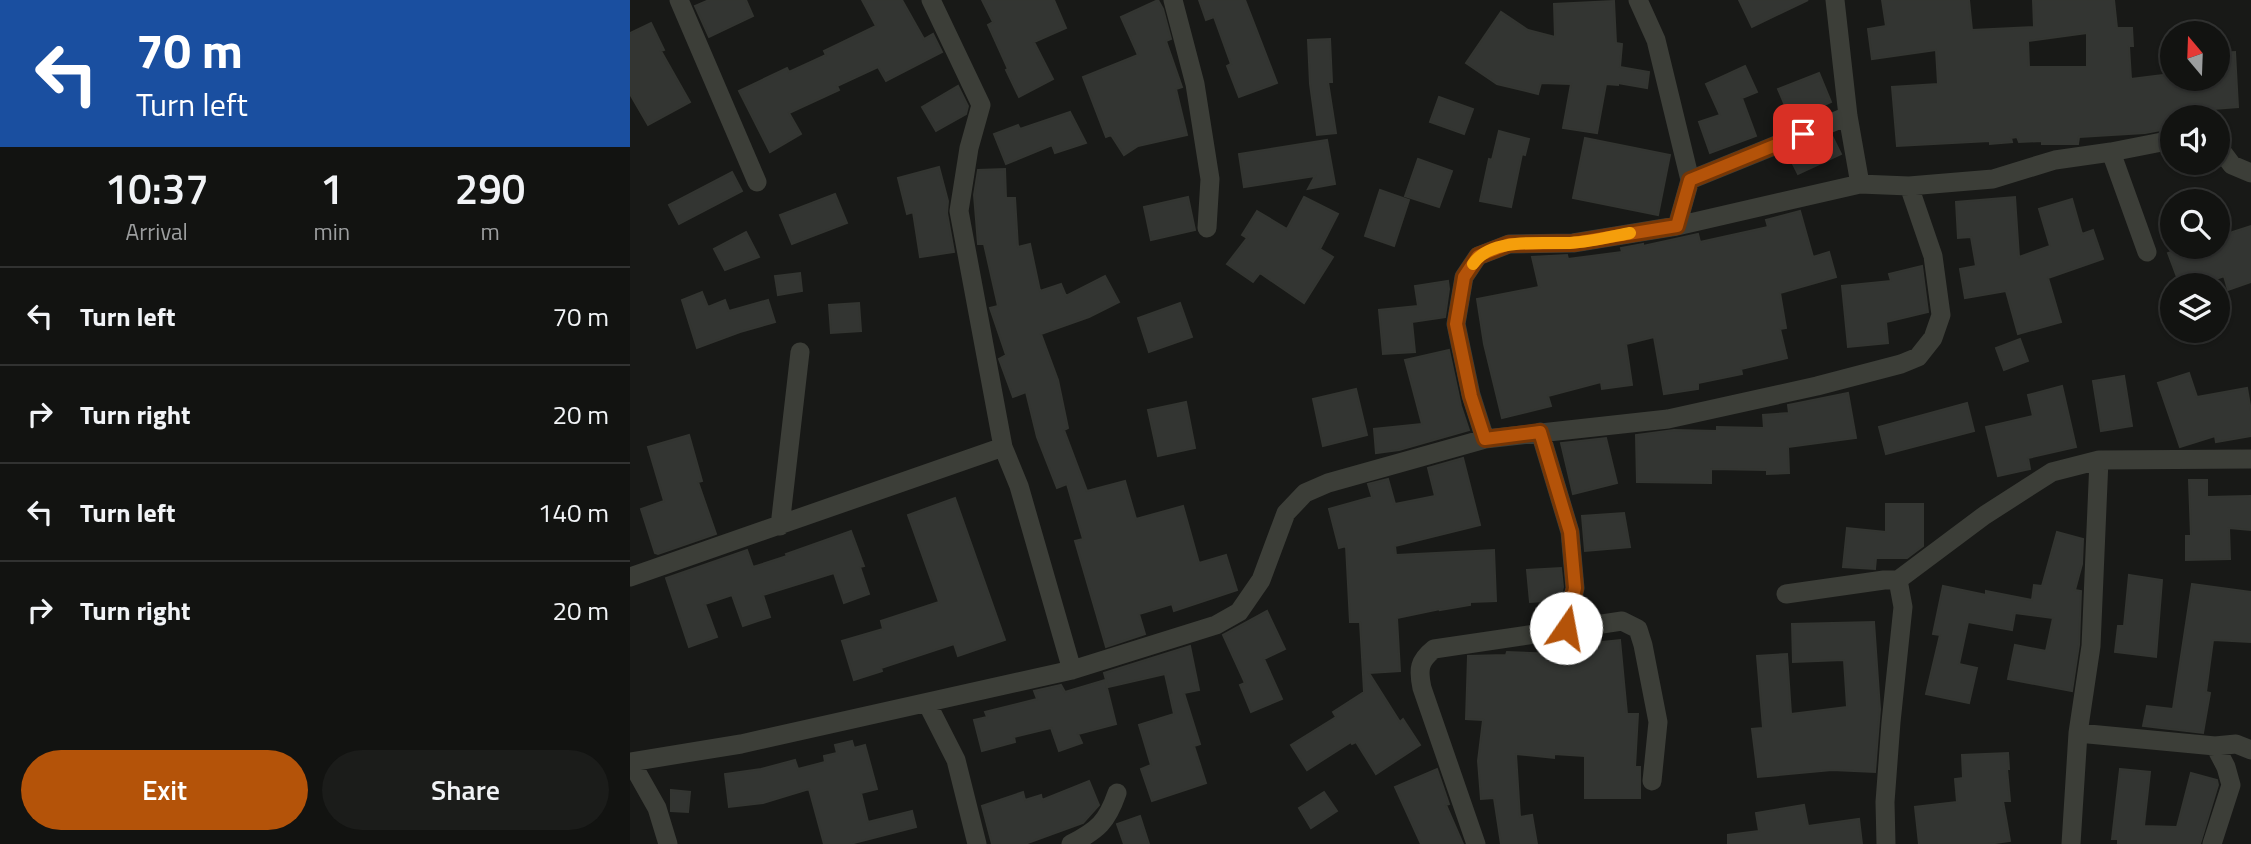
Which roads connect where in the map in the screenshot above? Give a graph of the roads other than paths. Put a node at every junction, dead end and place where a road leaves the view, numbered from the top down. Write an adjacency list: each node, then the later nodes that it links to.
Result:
1 (679, 0): 12 (street)
2 (931, 0): 21 (street)
3 (1173, 0): 16 (street)
4 (1638, 0): 11 (street)
5 (1835, 0): 6 (street)
6 (1847, 116): 11 (street); 13 (street)
7 (2160, 142): 8 (street)
8 (2111, 152): 14 (street); 17 (street)
9 (2230, 162): 10 (street)
10 (2251, 173)
11 (1690, 180): 15 (street)
12 (757, 182)
13 (1860, 184): 14 (street); 15 (street)
14 (1909, 186): 19 (street)
15 (1677, 226): 20 (street)
16 (1207, 228)
17 (2147, 252)
18 (800, 352): 24 (street)
19 (1540, 432): 20 (street); 29 (street)
20 (1485, 439): 30 (street)
21 (1003, 447): 24 (street); 30 (street)
22 (2251, 459): 23 (street)
23 (2099, 460): 27 (street); 32 (street)
24 (780, 526): 26 (street)
25 (630, 560): 26 (street)
26 (639, 574)
27 (1898, 580): 28 (street); 42 (street)
28 (1786, 594)
29 (1566, 628): 36 (street); 41 (street)
30 (1072, 670): 31 (street)
31 (927, 703): 35 (street); 39 (street)
32 (2078, 733): 33 (street); 43 (street)
33 (2215, 746): 34 (street); 44 (street)
34 (2251, 750)
35 (631, 762): 38 (street)
36 (1653, 781)
37 (1117, 793): 40 (street)
38 (668, 844)
39 (978, 844)
40 (1071, 844)
41 (1476, 844)
42 (1886, 844)
43 (2071, 844)
44 (2212, 844)

